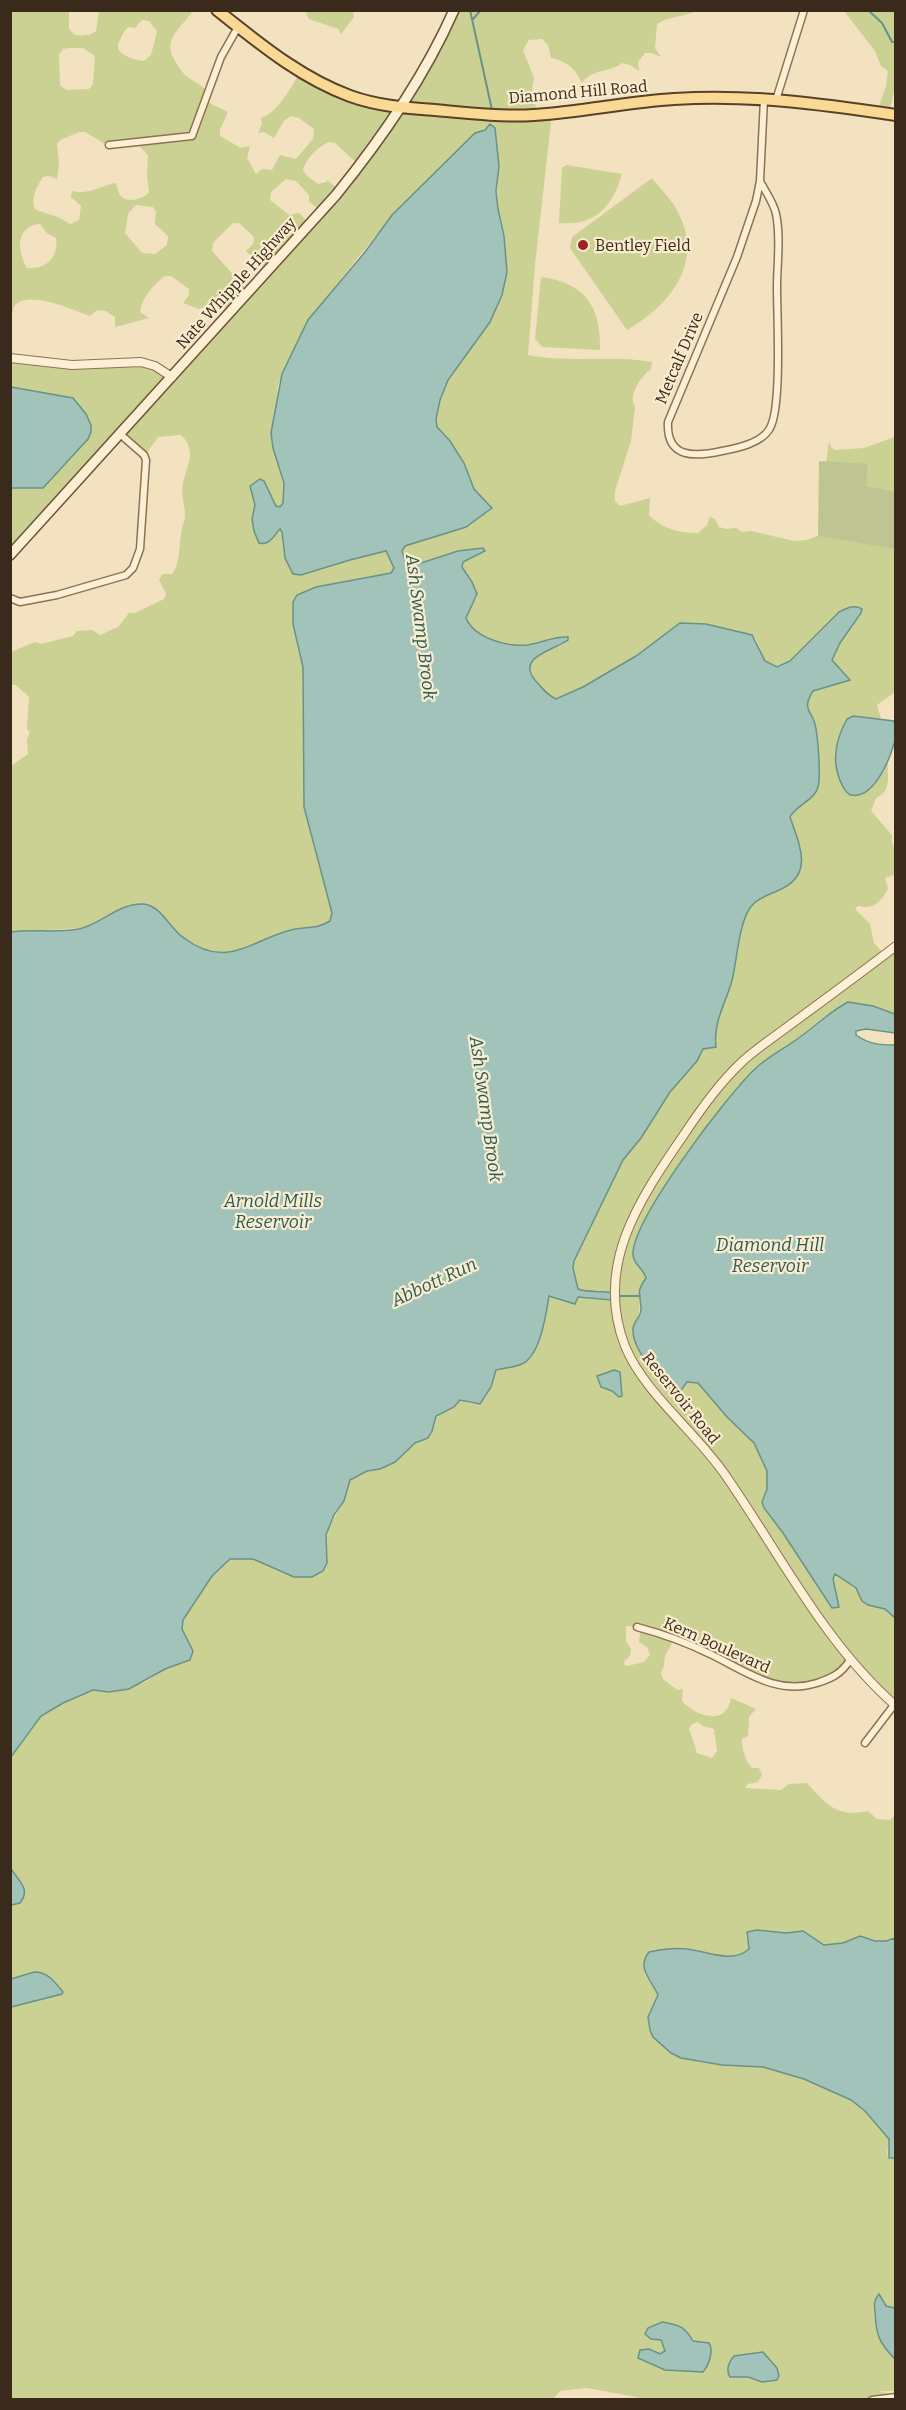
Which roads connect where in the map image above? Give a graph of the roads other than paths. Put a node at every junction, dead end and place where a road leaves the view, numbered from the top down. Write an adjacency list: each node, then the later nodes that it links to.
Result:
1 (217, 10): 4 (main road, Diamond Hill Road)
2 (454, 10): 7 (main road, Nate Whipple Highway)
3 (804, 10): 6 (street)
4 (238, 27): 7 (main road, Diamond Hill Road); 9 (street)
5 (764, 99): 6 (main road, Diamond Hill Road); 7 (main road, Diamond Hill Road); 10 (street, Metcalf Drive)
6 (776, 99): 8 (main road, Diamond Hill Road)
7 (401, 108): 12 (main road, Nate Whipple Highway)
8 (896, 115)
9 (110, 145)
10 (760, 181): 10 (street, Metcalf Drive)
11 (10, 358): 12 (street)
12 (172, 377): 13 (main road, Nate Whipple Highway)
13 (120, 434): 14 (main road, Nate Whipple Highway); 15 (street)
14 (10, 555)
15 (10, 598)
16 (896, 946): 18 (street, Reservoir Road)
17 (637, 1627): 18 (street, Kern Boulevard)
18 (850, 1660): 19 (street, Reservoir Road)
19 (895, 1706): 20 (street)
20 (865, 1743)
21 (896, 2397): 22 (street)
22 (872, 2400)

